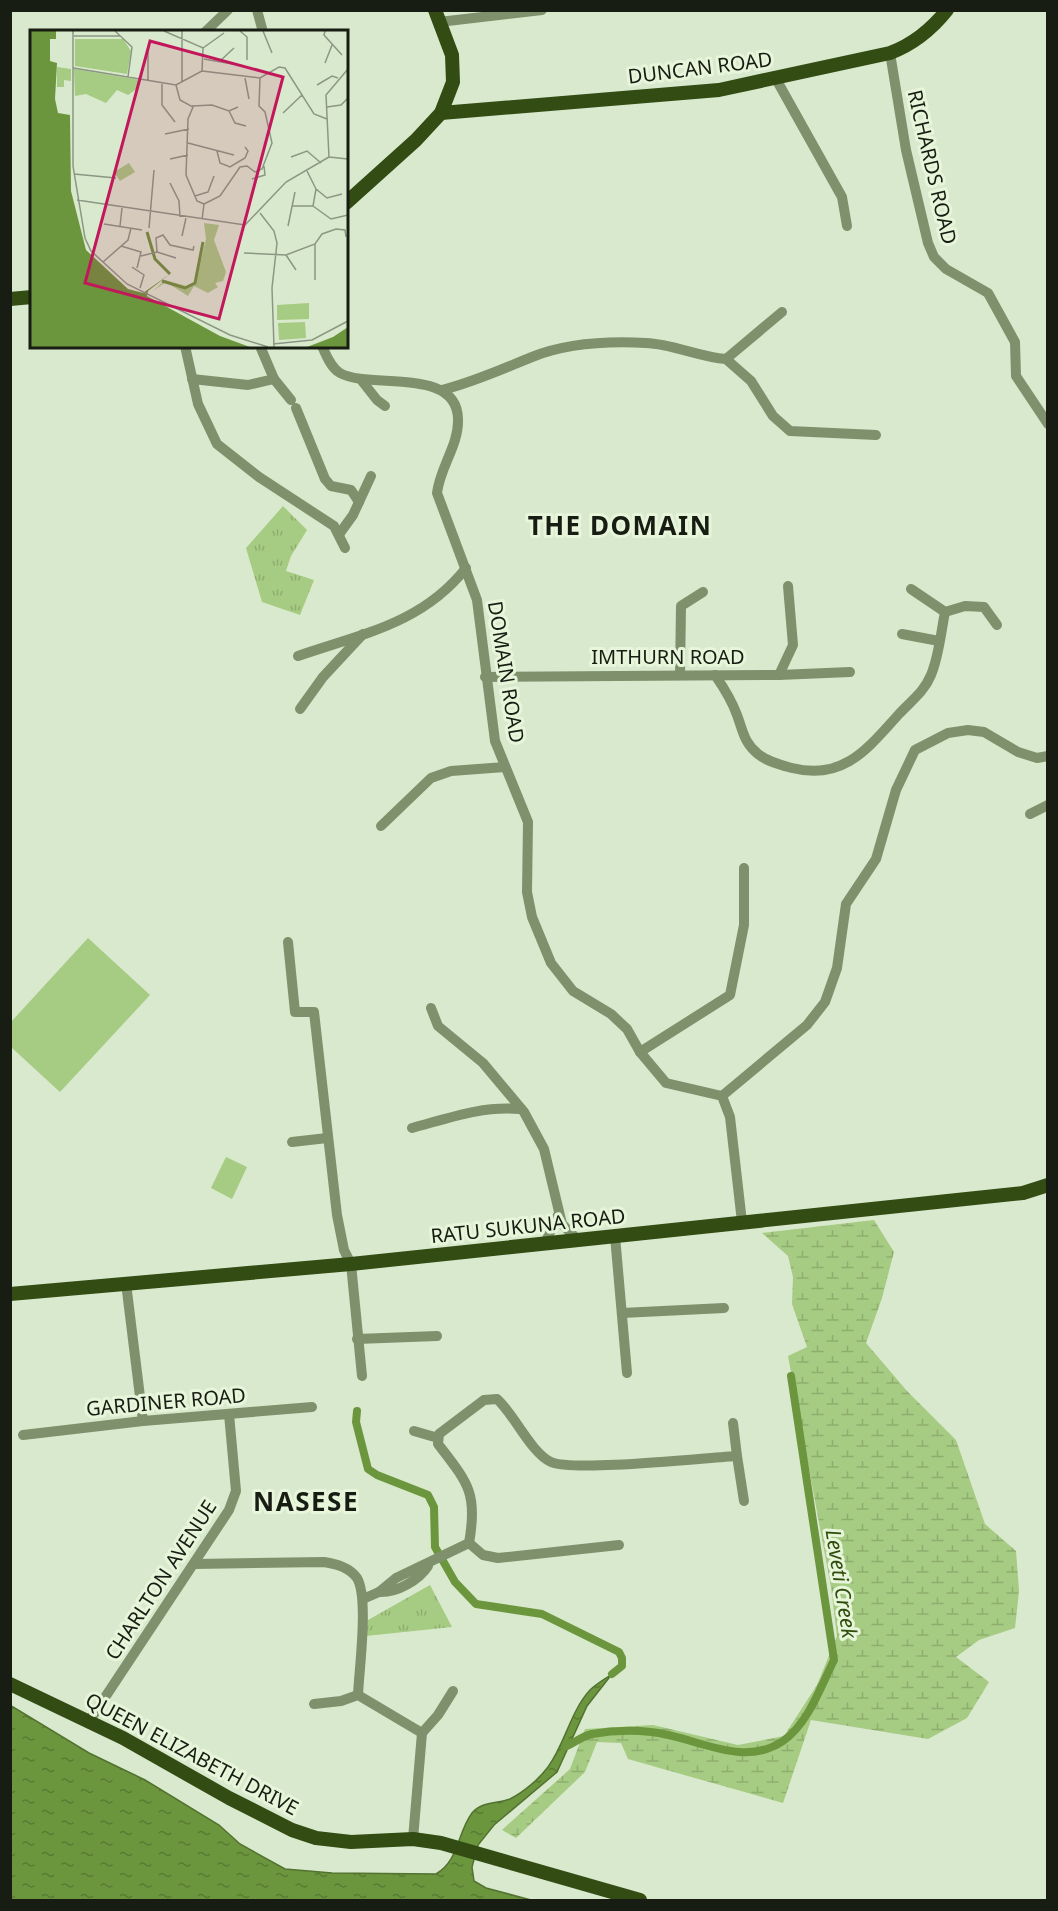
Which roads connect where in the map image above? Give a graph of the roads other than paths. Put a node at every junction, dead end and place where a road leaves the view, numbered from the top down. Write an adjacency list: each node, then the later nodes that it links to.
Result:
1 (228, 10): 6 (street)
2 (257, 10): 7 (street)
3 (542, 10): 5 (street)
4 (947, 10): 8 (main road, DUNCAN ROAD)
5 (437, 16): 10 (main road)
6 (207, 30)
7 (262, 30)
8 (890, 53): 9 (main road, DUNCAN ROAD); 25 (street, RICHARDS ROAD)
9 (776, 79): 10 (main road, DUNCAN ROAD); 12 (street)
10 (441, 113): 11 (main road)
11 (348, 201)
12 (847, 226)
13 (30, 297): 14 (main road)
14 (10, 299)
15 (782, 312): 19 (street)
16 (185, 348): 20 (street)
17 (261, 348): 21 (street)
18 (323, 348): 22 (street)
19 (726, 359): 23 (street); 26 (street)
20 (192, 379): 21 (street); 29 (street)
21 (274, 379): 28 (street)
22 (362, 381): 23 (street); 24 (street)
23 (442, 390): 31 (street, DOMAIN ROAD)
24 (385, 406)
25 (1047, 424)
26 (876, 435)
27 (371, 476): 28 (street)
28 (359, 502): 29 (street)
29 (339, 533): 30 (street)
30 (345, 548)
31 (466, 568): 37 (street); 45 (street, DOMAIN ROAD)
32 (788, 586): 44 (street)
33 (911, 589): 35 (street)
34 (703, 592): 42 (street)
35 (945, 612): 36 (street); 39 (street)
36 (997, 625)
37 (363, 634): 40 (street); 46 (street)
38 (902, 634): 39 (street)
39 (939, 642): 43 (street)
40 (298, 656)
41 (850, 672): 44 (street, IMTHURN ROAD)
42 (680, 674): 43 (street, IMTHURN ROAD); 45 (street, IMTHURN ROAD)
43 (715, 675): 44 (street, IMTHURN ROAD)
44 (779, 675)
45 (485, 677): 48 (street, DOMAIN ROAD)
46 (300, 709)
47 (1047, 756): 56 (street)
48 (505, 767): 51 (street); 55 (street, DOMAIN ROAD)
49 (1047, 805): 50 (street)
50 (1030, 814)
51 (381, 826)
52 (744, 868): 55 (street)
53 (288, 942): 59 (street)
54 (431, 1008): 57 (street)
55 (640, 1052): 56 (street, DOMAIN ROAD)
56 (722, 1096): 63 (street)
57 (519, 1109): 58 (street); 62 (street)
58 (412, 1128)
59 (327, 1138): 60 (street); 67 (street)
60 (292, 1142)
61 (1047, 1185): 63 (main road, RATU SUKUNA ROAD)
62 (558, 1215): 65 (street); 66 (street)
63 (742, 1222): 64 (main road, RATU SUKUNA ROAD)
64 (615, 1236): 65 (main road, RATU SUKUNA ROAD); 71 (street)
65 (578, 1240): 66 (main road, RATU SUKUNA ROAD)
66 (545, 1243): 67 (main road, RATU SUKUNA ROAD)
67 (351, 1264): 68 (main road, RATU SUKUNA ROAD); 73 (street)
68 (126, 1283): 69 (main road, RATU SUKUNA ROAD); 78 (street)
69 (10, 1294)
70 (724, 1308): 71 (street)
71 (622, 1313): 74 (street)
72 (437, 1336): 73 (street)
73 (357, 1339): 75 (street)
74 (627, 1373)
75 (362, 1376)
76 (312, 1407): 77 (street, GARDINER ROAD)
77 (229, 1414): 78 (street, GARDINER ROAD); 87 (street, CHARLTON AVENUE)
78 (143, 1421): 81 (street, GARDINER ROAD)
79 (733, 1423): 83 (street)
80 (414, 1431): 82 (street)
81 (23, 1436)
82 (438, 1438): 83 (street); 85 (street)
83 (736, 1456): 84 (street)
84 (744, 1501)
85 (469, 1543): 86 (street); 88 (street)
86 (619, 1545)
87 (195, 1563): 88 (street); 93 (street, CHARLTON AVENUE)
88 (363, 1599): 91 (street)
89 (10, 1684): 93 (main road, QUEEN ELIZABETH DRIVE)
90 (453, 1691): 94 (street)
91 (358, 1695): 92 (street); 94 (street)
92 (314, 1704)
93 (90, 1720): 95 (main road, QUEEN ELIZABETH DRIVE)
94 (422, 1733): 95 (street)
95 (413, 1839): 96 (main road, QUEEN ELIZABETH DRIVE)
96 (640, 1900)

